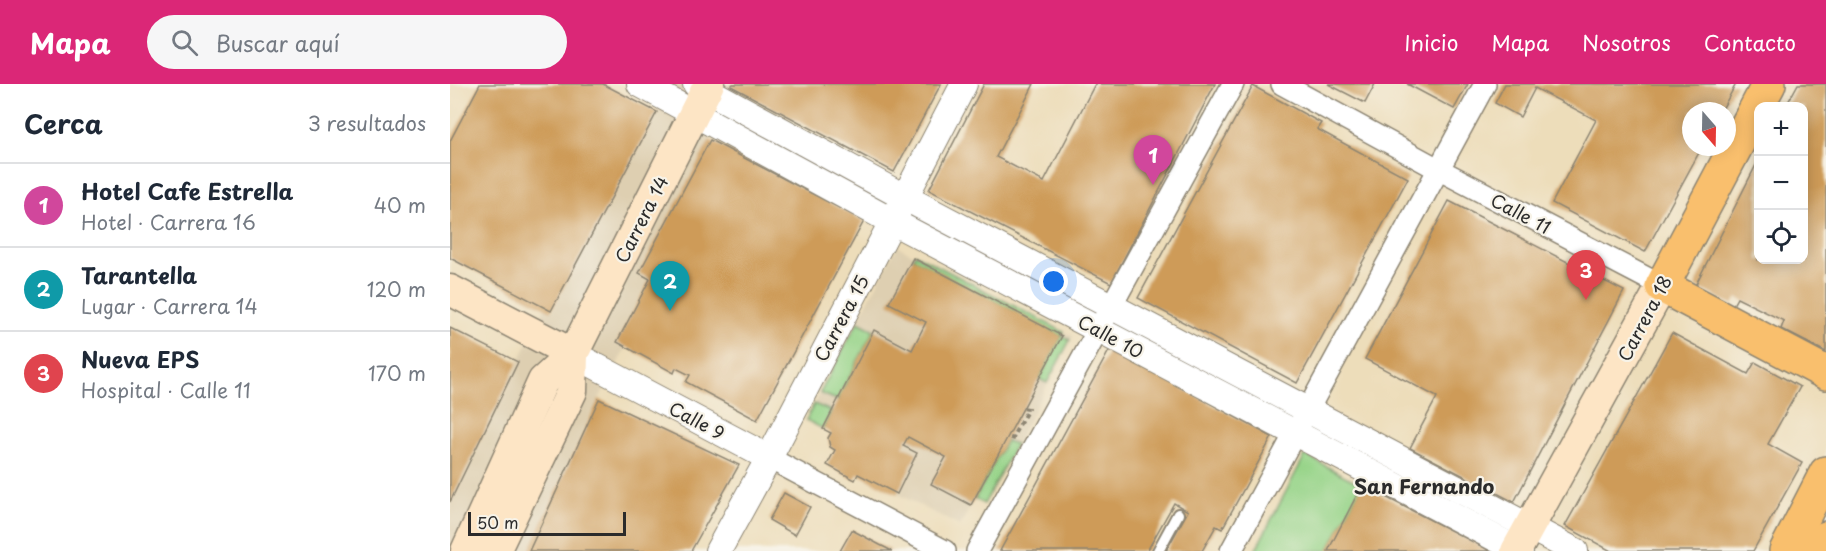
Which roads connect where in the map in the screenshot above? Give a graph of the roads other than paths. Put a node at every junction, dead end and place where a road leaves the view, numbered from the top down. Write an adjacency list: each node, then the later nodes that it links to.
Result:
1 (640, 84): 7 (street, Calle 10)
2 (964, 84): 9 (street, Carrera 15)
3 (1233, 84): 13 (street)
4 (1281, 84): 8 (street, Calle 11)
5 (1485, 84): 8 (street)
6 (1769, 84): 11 (main road, Carrera 18)
7 (701, 93): 9 (street, Calle 10); 10 (street, Calle 10); 15 (main road, Carrera 14)
8 (1438, 169): 11 (street, Calle 11); 17 (street)
9 (904, 197): 10 (street, Carrera 15); 13 (street, Calle 10)
10 (891, 221): 14 (street, Calle 10); 19 (street, Carrera 15)
11 (1662, 286): 16 (main road, Calle 11); 23 (main road, Carrera 18)
12 (450, 290): 15 (main road, Calle 9)
13 (1111, 306): 14 (street); 17 (street, Calle 10)
14 (1098, 330): 18 (street, Calle 10); 28 (street)
15 (573, 354): 19 (street, Calle 9); 24 (main road, Carrera 14); 25 (main road, Carrera 14)
16 (1826, 373)
17 (1308, 410): 18 (street); 23 (street, Calle 10)
18 (1295, 433): 23 (street, Calle 10); 30 (street)
19 (769, 458): 26 (street, Carrera 15); 27 (street, Calle 9)
20 (1826, 472): 32 (main road)
21 (1178, 514): 29 (lane)
22 (1826, 538): 33 (main road)
23 (1521, 545): 31 (street, Calle 10)
24 (466, 551)
25 (495, 551)
26 (718, 551)
27 (945, 551)
28 (977, 551)
29 (1158, 551)
30 (1231, 551)
31 (1575, 551)
32 (1786, 551)
33 (1819, 551)

